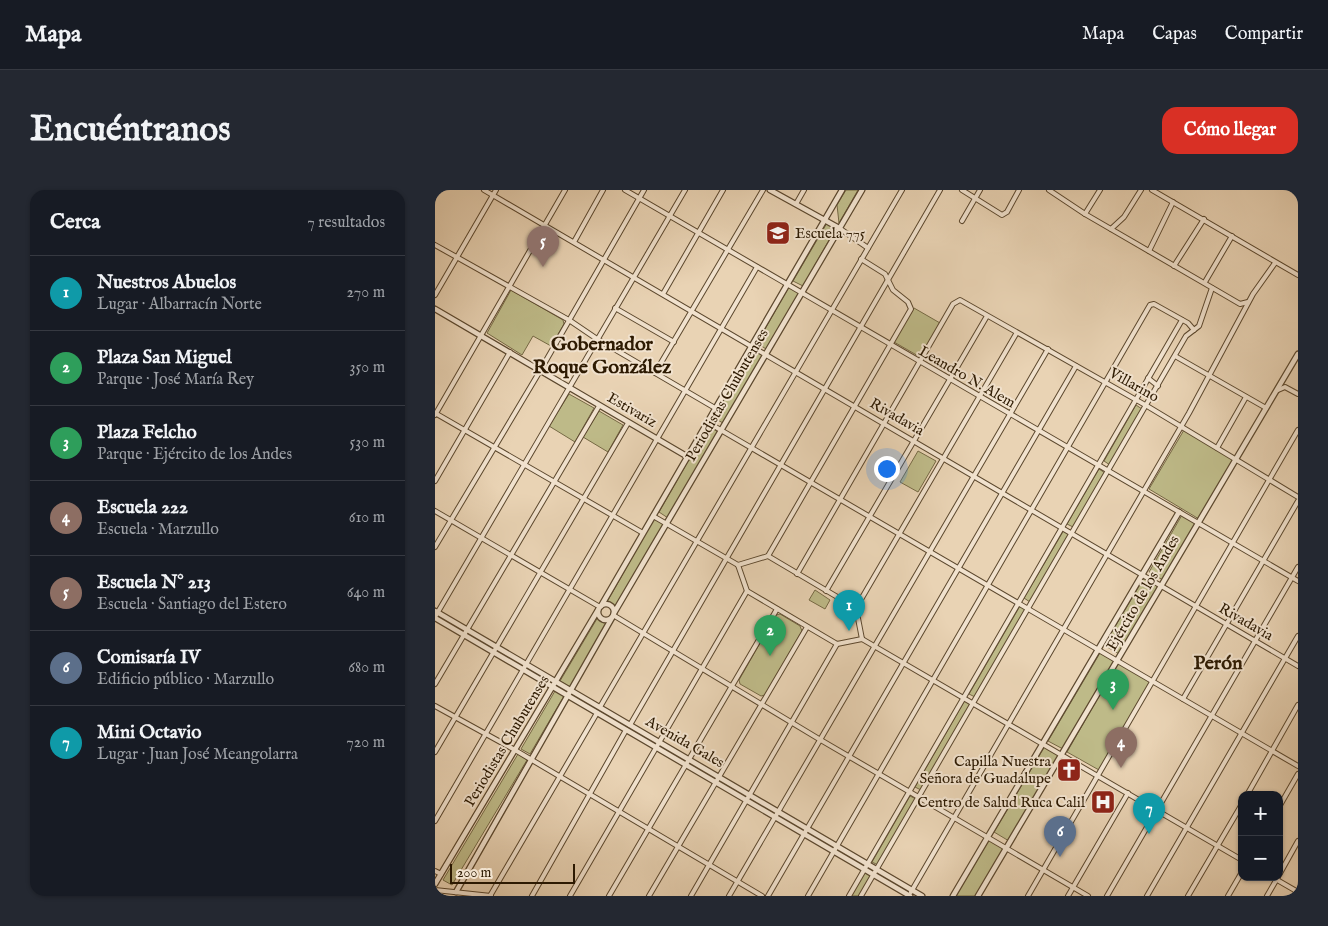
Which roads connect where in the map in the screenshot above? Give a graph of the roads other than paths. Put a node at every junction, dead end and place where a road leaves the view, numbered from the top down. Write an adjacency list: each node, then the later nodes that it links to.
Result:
1 (484, 190): 24 (street, Rivadavia)
2 (496, 190): 24 (street)
3 (565, 190): 35 (street)
4 (603, 190): 40 (street)
5 (625, 190): 26 (street, Leandro N. Alem)
6 (644, 190): 26 (street)
7 (685, 190): 31 (street)
8 (723, 190): 38 (street)
9 (763, 190): 43 (street)
10 (770, 190): 29 (street)
11 (804, 190): 29 (street)
12 (842, 190): 32 (street, Periodistas Chubutenses)
13 (862, 190): 36 (street, Periodistas Chubutenses)
14 (902, 190): 42 (street)
15 (941, 190): 53 (street)
16 (962, 190): 27 (street)
17 (980, 190): 27 (street)
18 (1019, 190): 27 (street)
19 (1049, 190): 25 (street)
20 (1060, 190): 25 (street)
21 (1100, 190): 30 (street)
22 (1141, 190): 37 (street)
23 (1152, 190): 28 (street)
24 (493, 195): 35 (street, Rivadavia); 45 (street)
25 (1057, 195): 30 (street)
26 (639, 198): 31 (street, Leandro N. Alem); 46 (street)
27 (975, 199): 34 (street)
28 (1173, 202): 33 (street); 44 (street)
29 (796, 204): 32 (street)
30 (1085, 214): 37 (street)
31 (670, 216): 38 (street, Leandro N. Alem); 52 (street)
32 (824, 220): 36 (street); 55 (street, Periodistas Chubutenses)
33 (1204, 220): 39 (street); 49 (street)
34 (962, 221)
35 (545, 226): 40 (street, Rivadavia); 56 (street)
36 (839, 228): 42 (street); 58 (street, Periodistas Chubutenses)
37 (1111, 229): 44 (street)
38 (698, 233): 43 (street, Leandro N. Alem); 59 (street)
39 (1232, 236): 48 (street); 54 (street)
40 (574, 242): 46 (street, Rivadavia)
41 (435, 245): 45 (street)
42 (868, 248): 47 (street)
43 (728, 250): 50 (street, Leandro N. Alem); 65 (street)
44 (1149, 251): 49 (street)
45 (457, 258): 56 (street); 60 (street)
46 (603, 259): 52 (street, Rivadavia); 67 (street)
47 (861, 259): 53 (street); 64 (street)
48 (1275, 263): 51 (street); 61 (street)
49 (1174, 266): 54 (street)
50 (757, 267): 55 (street, Leandro N. Alem); 69 (street)
51 (1297, 273)
52 (634, 277): 59 (street, Rivadavia); 62 (street)
53 (888, 279): 70 (street); 76 (street)
54 (1205, 282): 57 (street)
55 (788, 285): 58 (street, Leandro N. Alem); 77 (street, Periodistas Chubutenses)
56 (509, 286): 67 (street); 73 (street)
57 (1213, 288): 61 (street); 71 (street)
58 (802, 292): 64 (street, Leandro N. Alem); 80 (street, Periodistas Chubutenses)
59 (663, 294): 65 (street, Rivadavia)
60 (435, 295)
61 (1248, 302): 88 (street)
62 (615, 308): 74 (street); 75 (street)
63 (435, 309): 73 (street, Estivariz)
64 (831, 310): 70 (street, Leandro N. Alem); 86 (street)
65 (692, 311): 69 (street, Rivadavia); 75 (street)
66 (987, 316): 72 (street, Villarino); 83 (street, Villarino); 90 (street)
67 (569, 320): 74 (street); 85 (street)
68 (1182, 320): 71 (street); 89 (street); 91 (street)
69 (721, 328): 77 (street, Rivadavia); 95 (street)
70 (860, 328): 76 (street, Leandro N. Alem); 94 (street)
71 (1194, 330): 82 (street)
72 (1016, 334): 78 (street, Villarino); 98 (street)
73 (481, 336): 79 (street, Estivariz); 106 (street)
74 (597, 339): 87 (street); 93 (street)
75 (674, 342): 87 (street)
76 (890, 345): 83 (street, Leandro N. Alem); 101 (street)
77 (752, 346): 80 (street, Rivadavia); 104 (street, Periodistas Chubutenses)
78 (1048, 350): 84 (street, Villarino); 107 (street)
79 (510, 352): 85 (street, Estivariz); 112 (street)
80 (766, 354): 86 (street, Rivadavia); 113 (street, Periodistas Chubutenses)
81 (1298, 354): 96 (street, Ejército de los Andes)
82 (1175, 356): 88 (street); 92 (street)
83 (920, 362): 90 (street, Leandro N. Alem); 110 (street)
84 (1076, 366): 91 (street, Villarino); 115 (street)
85 (540, 371): 93 (street, Estivariz); 118 (street)
86 (796, 372): 94 (street, Rivadavia); 119 (street)
87 (655, 373): 95 (street)
88 (1210, 377): 99 (street); 111 (street)
89 (1148, 378): 92 (street); 100 (street)
90 (950, 380): 98 (street, Leandro N. Alem); 117 (street)
91 (1106, 383): 100 (street, Villarino); 121 (street)
92 (1158, 386): 103 (street)
93 (570, 388): 102 (street, Estivariz); 125 (street)
94 (825, 388): 101 (street, Rivadavia); 126 (street)
95 (685, 390): 104 (street); 116 (street)
96 (1277, 390): 97 (street); 105 (street, Ejército de los Andes)
97 (1298, 394)
98 (979, 397): 107 (street, Leandro N. Alem); 123 (street)
99 (1246, 397): 105 (street); 120 (street)
100 (1135, 400): 103 (street, Villarino); 127 (street)
101 (855, 405): 110 (street, Rivadavia); 133 (street)
102 (599, 406): 109 (street, Estivariz); 132 (street)
103 (1147, 406): 111 (street, Villarino); 128 (street)
104 (715, 408): 108 (street, Periodistas Chubutenses)
105 (1266, 408): 124 (street, Ejército de los Andes)
106 (435, 414): 112 (street)
107 (1009, 415): 115 (street, Leandro N. Alem); 129 (street)
108 (707, 422): 113 (street); 122 (street, Periodistas Chubutenses)
109 (628, 423): 116 (street, Estivariz); 137 (street)
110 (885, 423): 117 (street, Rivadavia); 138 (street)
111 (1180, 426): 120 (street, Villarino); 135 (street)
112 (465, 430): 118 (street); 131 (street)
113 (721, 430): 119 (street); 147 (street, Periodistas Chubutenses)
114 (1298, 430): 130 (street)
115 (1038, 432): 121 (street, Leandro N. Alem); 134 (street)
116 (658, 439): 122 (street, Estivariz); 143 (street)
117 (915, 440): 123 (street, Rivadavia); 145 (street)
118 (493, 446): 125 (street); 146 (street)
119 (751, 448): 126 (street); 154 (street)
120 (1217, 448): 124 (street, Villarino)
121 (1068, 449): 127 (street, Leandro N. Alem); 140 (street)
122 (688, 457): 144 (street, Periodistas Chubutenses)
123 (944, 457): 129 (street, Rivadavia); 152 (street)
124 (1236, 460): 130 (street, Villarino); 148 (street, Ejército de los Andes)
125 (524, 464): 132 (street); 153 (street)
126 (781, 465): 133 (street); 161 (street)
127 (1097, 466): 128 (street, Leandro N. Alem); 149 (street)
128 (1107, 472): 135 (street, Leandro N. Alem); 150 (street)
129 (974, 475): 134 (street, Rivadavia); 157 (street)
130 (1269, 480): 136 (street, Villarino); 155 (street)
131 (435, 481)
132 (553, 481): 137 (street); 159 (street)
133 (810, 482): 138 (street); 160 (street)
134 (1003, 492): 140 (street, Rivadavia); 165 (street)
135 (1142, 492): 142 (street, Leandro N. Alem); 158 (street)
136 (1298, 497)
137 (583, 498): 143 (street); 166 (street)
138 (840, 500): 145 (street); 167 (street)
139 (1298, 501): 162 (street)
140 (1033, 510): 149 (street, Rivadavia); 172 (street)
141 (435, 511): 146 (street)
142 (1179, 512): 148 (street, Leandro N. Alem); 168 (street, Ejército de los Andes)
143 (613, 516): 151 (street); 173 (street)
144 (653, 516): 147 (street); 151 (street, Periodistas Chubutenses)
145 (870, 517): 152 (street); 175 (street)
146 (450, 520): 153 (street); 156 (street)
147 (667, 524): 154 (street); 183 (street, Periodistas Chubutenses)
148 (1198, 524): 155 (street, Leandro N. Alem); 171 (street, Ejército de los Andes)
149 (1061, 526): 150 (street, Rivadavia); 176 (street)
150 (1072, 532): 158 (street, Rivadavia); 180 (street)
151 (643, 533): 178 (street, Periodistas Chubutenses)
152 (899, 534): 157 (street); 179 (street)
153 (480, 538): 159 (street); 182 (street)
154 (697, 541): 161 (street); 188 (street)
155 (1232, 543): 162 (street, Leandro N. Alem); 177 (street)
156 (435, 547)
157 (929, 551): 165 (street); 194 (street)
158 (1107, 553): 168 (street, Rivadavia); 186 (street)
159 (510, 555): 166 (street); 187 (street)
160 (767, 556): 163 (street); 167 (street)
161 (728, 559): 163 (street); 197 (street)
162 (1263, 561): 169 (street, Leandro N. Alem); 184 (street)
163 (738, 565): 174 (street)
164 (1298, 567): 169 (street)
165 (958, 568): 172 (street); 201 (street)
166 (540, 572): 173 (street); 195 (street)
167 (797, 574): 175 (street)
168 (1142, 574): 171 (street, Rivadavia); 196 (street, Ejército de los Andes)
169 (1292, 578): 170 (street, Leandro N. Alem); 192 (street)
170 (1298, 581)
171 (1162, 585): 177 (street, Rivadavia); 200 (street, Ejército de los Andes)
172 (989, 586): 176 (street); 206 (street)
173 (570, 590): 178 (street); 202 (street)
174 (747, 591): 181 (street); 204 (street)
175 (826, 591): 179 (street)
176 (1018, 603): 180 (street); 213 (street)
177 (1196, 606): 184 (street, Rivadavia); 207 (street)
178 (600, 608): 183 (street); 183 (street); 209 (street, Periodistas Chubutenses)
179 (856, 608): 191 (street)
180 (1028, 609): 186 (street); 215 (street)
181 (777, 610): 185 (street); 210 (street)
182 (436, 615): 187 (street, Avenida Gales); 189 (street, Avenida Gales)
183 (614, 615): 188 (street); 211 (street, Periodistas Chubutenses)
184 (1226, 623): 192 (street, Rivadavia); 214 (street)
185 (807, 627): 193 (street); 216 (street)
186 (1064, 629): 196 (street); 224 (street)
187 (468, 630): 189 (street); 195 (street, Avenida Gales)
188 (643, 634): 197 (street); 219 (street)
189 (464, 635): 198 (street, Avenida Gales); 208 (street)
190 (1298, 636): 199 (street)
191 (863, 639): 193 (street); 194 (street)
192 (1256, 640): 199 (street, Rivadavia); 221 (street)
193 (837, 644): 223 (street)
194 (875, 646): 201 (street); 229 (street)
195 (497, 648): 198 (street); 202 (street, Avenida Gales)
196 (1099, 649): 200 (street); 231 (street, Ejército de los Andes)
197 (673, 651): 204 (street); 225 (street)
198 (494, 653): 205 (street, Avenida Gales); 222 (street)
199 (1285, 658): 203 (street, Rivadavia); 227 (street)
200 (1118, 660): 207 (street); 236 (street, Ejército de los Andes)
201 (904, 662): 206 (street); 237 (street)
202 (527, 664): 205 (street); 209 (street, Avenida Gales)
203 (1298, 666)
204 (701, 668): 210 (street); 230 (street)
205 (525, 670): 209 (street, Avenida Gales); 228 (street)
206 (934, 680): 213 (street); 242 (street)
207 (1154, 681): 214 (street); 244 (street)
208 (435, 684)
209 (555, 685): 211 (street, Avenida Gales); 212 (street, Avenida Gales); 233 (street, Periodistas Chubutenses)
210 (732, 687): 216 (street); 239 (street)
211 (571, 690): 212 (street, Periodistas Chubutenses); 219 (street, Avenida Gales)
212 (568, 696): 220 (street, Avenida Gales); 238 (street, Periodistas Chubutenses)
213 (964, 697): 215 (street); 249 (street)
214 (1183, 699): 221 (street)
215 (974, 703): 224 (street); 253 (street)
216 (761, 704): 223 (street); 246 (street)
217 (435, 706): 222 (street)
218 (1298, 706): 234 (street)
219 (600, 707): 225 (street, Avenida Gales)
220 (597, 713): 226 (street, Avenida Gales); 245 (street)
221 (1213, 716): 227 (street); 256 (street)
222 (455, 718): 228 (street); 235 (street)
223 (790, 722): 229 (street); 252 (street)
224 (1009, 723): 231 (street); 261 (street)
225 (630, 725): 230 (street, Avenida Gales)
226 (626, 730): 232 (street, Avenida Gales); 251 (street)
227 (1241, 733): 234 (street); 263 (street)
228 (485, 734): 233 (street); 262 (street)
229 (819, 739): 237 (street); 258 (street)
230 (659, 742): 232 (street); 239 (street, Avenida Gales)
231 (1044, 743): 236 (street); 267 (street, Ejército de los Andes)
232 (656, 748): 240 (street, Avenida Gales); 257 (street)
233 (515, 750): 238 (street); 281 (street, Periodistas Chubutenses)
234 (1272, 751): 241 (street); 248 (street)
235 (435, 752)
236 (1063, 754): 244 (street); 272 (street, Ejército de los Andes)
237 (849, 757): 242 (street); 265 (street)
238 (531, 759): 245 (street); 292 (street, Periodistas Chubutenses)
239 (689, 760): 240 (street); 246 (street, Avenida Gales)
240 (686, 765): 247 (street, Avenida Gales); 264 (street)
241 (1298, 766)
242 (879, 774): 249 (street); 270 (street)
243 (1298, 774): 255 (street)
244 (1098, 775): 250 (street); 279 (street)
245 (560, 776): 251 (street); 293 (street)
246 (719, 777): 247 (street); 252 (street, Avenida Gales)
247 (716, 782): 254 (street, Avenida Gales); 269 (street)
248 (1249, 791)
249 (909, 792): 253 (street); 276 (street)
250 (1128, 793): 256 (street); 288 (street)
251 (589, 794): 257 (street); 294 (street)
252 (749, 794): 254 (street); 258 (street, Avenida Gales)
253 (920, 798): 261 (street); 278 (street)
254 (746, 800): 260 (street, Avenida Gales); 275 (street)
255 (1283, 800)
256 (1158, 810): 263 (street); 312 (street)
257 (618, 811): 264 (street); 295 (street)
258 (778, 811): 260 (street); 265 (street, Avenida Gales)
259 (1238, 811): 271 (street)
260 (776, 817): 266 (street, Avenida Gales); 284 (street)
261 (954, 818): 267 (street); 290 (street)
262 (435, 822)
263 (1187, 828): 271 (street); 313 (street)
264 (648, 829): 269 (street); 296 (street)
265 (808, 829): 266 (street); 270 (street, Avenida Gales)
266 (805, 834): 273 (street, Avenida Gales); 301 (street)
267 (987, 837): 272 (street); 307 (street, Ejército de los Andes)
268 (1298, 841): 277 (street)
269 (678, 846): 275 (street); 297 (street)
270 (838, 846): 273 (street); 276 (street, Avenida Gales)
271 (1218, 846): 274 (street); 314 (street)
272 (1006, 848): 279 (street); 308 (street, Ejército de los Andes)
273 (835, 851): 276 (street, Avenida Gales); 302 (street)
274 (1238, 858)
275 (709, 865): 284 (street); 298 (street)
276 (867, 866): 278 (street, Avenida Gales); 282 (street, Avenida Gales); 303 (street)
277 (1283, 868)
278 (878, 869): 282 (street); 290 (street, Avenida Gales)
279 (1043, 870): 288 (street); 309 (street)
280 (435, 871): 281 (street)
281 (441, 874): 287 (street, Periodistas Chubutenses)
282 (874, 874): 304 (street); 305 (street, Avenida Gales)
283 (1238, 879): 315 (street)
284 (738, 881): 299 (street); 300 (street)
285 (1276, 881): 316 (street)
286 (1283, 881): 291 (street)
287 (435, 884)
288 (1074, 887): 310 (street); 311 (street)
289 (435, 890): 292 (street)
290 (912, 890): 305 (street); 306 (street, Avenida Gales)
291 (1298, 892)
292 (456, 894): 293 (street)
293 (491, 896)
294 (531, 896)
295 (570, 896)
296 (609, 896)
297 (649, 896)
298 (691, 896)
299 (729, 896)
300 (762, 896)
301 (768, 896)
302 (808, 896)
303 (849, 896)
304 (861, 896)
305 (909, 896)
306 (922, 896)
307 (953, 896)
308 (978, 896)
309 (1028, 896)
310 (1068, 896)
311 (1088, 896)
312 (1107, 896)
313 (1147, 896)
314 (1189, 896)
315 (1228, 896)
316 (1267, 896)

